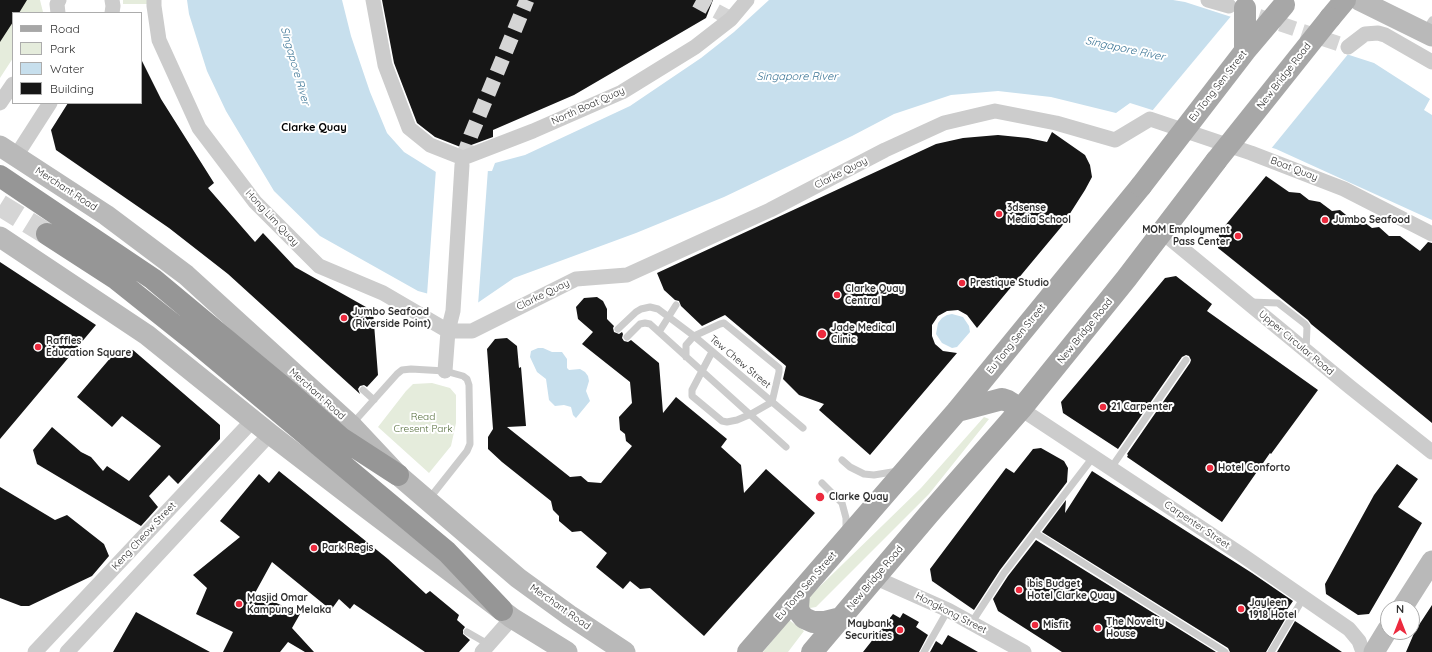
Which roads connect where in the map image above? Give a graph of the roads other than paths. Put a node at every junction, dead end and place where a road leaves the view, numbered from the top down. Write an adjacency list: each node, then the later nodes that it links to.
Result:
1 (59, 0): 11 (street)
2 (112, 0): 12 (street)
3 (154, 0): 32 (street, Hong Lim Quay)
4 (373, 0): 22 (street)
5 (747, 0): 22 (street, North Boat Quay)
6 (1208, 0): 10 (street)
7 (1345, 0): 24 (main road, New Bridge Road, bridge)
8 (1359, 0): 13 (street)
9 (1287, 2): 15 (main road, Eu Tong Sen Street, bridge)
10 (1239, 5): 15 (main road, bridge)
11 (58, 12)
12 (112, 12)
13 (1429, 30)
14 (1348, 47): 16 (street)
15 (1246, 50): 46 (main road, Eu Tong Sen Street, bridge)
16 (1432, 62)
17 (12, 85): 18 (street)
18 (0, 103)
19 (49, 104): 21 (street)
20 (1150, 119): 26 (street, Boat Quay); 32 (street, Clarke Quay)
21 (8, 151): 49 (street, Merchant Road)
22 (459, 160): 32 (street)
23 (0, 176): 59 (highway)
24 (1162, 232): 28 (street, Upper Circular Road); 45 (main road, New Bridge Road)
25 (47, 234): 76 (highway)
26 (1432, 234)
27 (0, 237): 48 (street)
28 (1247, 302): 36 (street, Upper Circular Road); 36 (lane)
29 (676, 305): 30 (lane)
30 (668, 316): 31 (lane); 33 (lane); 34 (lane)
31 (618, 329)
32 (448, 331): 40 (street)
33 (659, 332): 35 (lane); 38 (lane)
34 (694, 336): 37 (lane, Tew Chew Street); 38 (lane, Tew Chew Street); 44 (lane)
35 (627, 337)
36 (1306, 351): 53 (street, Upper Circular Road)
37 (712, 352): 41 (lane); 44 (lane, Tew Chew Street)
38 (686, 357): 41 (lane)
39 (1186, 360): 57 (lane)
40 (445, 370): 43 (lane); 62 (lane)
41 (702, 371): 47 (lane); 47 (lane)
42 (363, 390): 43 (lane)
43 (374, 400): 49 (lane)
44 (772, 402): 47 (lane); 50 (lane, Tew Chew Street)
45 (1021, 409): 46 (main road); 54 (street, Carpenter Street); 68 (main road, New Bridge Road)
46 (957, 411): 58 (main road, Eu Tong Sen Street)
47 (751, 414): 52 (lane)
48 (253, 420): 51 (street); 56 (street, Keng Cheow Street)
49 (351, 425): 59 (street, Merchant Road)
50 (803, 428)
51 (270, 434): 60 (street); 76 (street)
52 (786, 447)
53 (1432, 452)
54 (1094, 456): 57 (street, Carpenter Street); 63 (lane)
55 (842, 460): 58 (lane)
56 (212, 464): 60 (street); 64 (street, Keng Cheow Street)
57 (1111, 468): 72 (street, Carpenter Street)
58 (906, 470): 65 (main road, Eu Tong Sen Street)
59 (398, 475): 62 (street, Merchant Road)
60 (229, 478): 66 (street)
61 (822, 482): 65 (lane)
62 (428, 500): 86 (street, Merchant Road)
63 (1035, 533): 78 (lane); 91 (lane)
64 (140, 540): 66 (street); 69 (street, Keng Cheow Street)
65 (846, 540): 70 (main road, Eu Tong Sen Street)
66 (157, 555): 71 (street)
67 (1431, 563): 73 (street)
68 (876, 578): 74 (street, Hongkong Street); 77 (main road, New Bridge Road)
69 (100, 583): 71 (street); 75 (street, Keng Cheow Street)
70 (799, 594): 77 (main road); 87 (main road, Eu Tong Sen Street)
71 (117, 597): 79 (street)
72 (1304, 597): 92 (lane); 93 (street, Carpenter Street)
73 (1407, 600)
74 (948, 610): 78 (street, Hongkong Street); 89 (lane)
75 (70, 614): 79 (street); 83 (street, Keng Cheow Street)
76 (507, 614): 82 (street); 85 (street)
77 (841, 618): 88 (main road, New Bridge Road)
78 (972, 622): 90 (street, Hongkong Street)
79 (88, 629): 84 (street)
80 (467, 632): 82 (lane)
81 (1381, 640): 94 (street)
82 (485, 648)
83 (35, 652)
84 (67, 652)
85 (567, 652)
86 (625, 652)
87 (748, 652)
88 (812, 652)
89 (924, 652)
90 (1024, 652)
91 (1225, 652)
92 (1271, 652)
93 (1362, 652)
94 (1374, 652)

